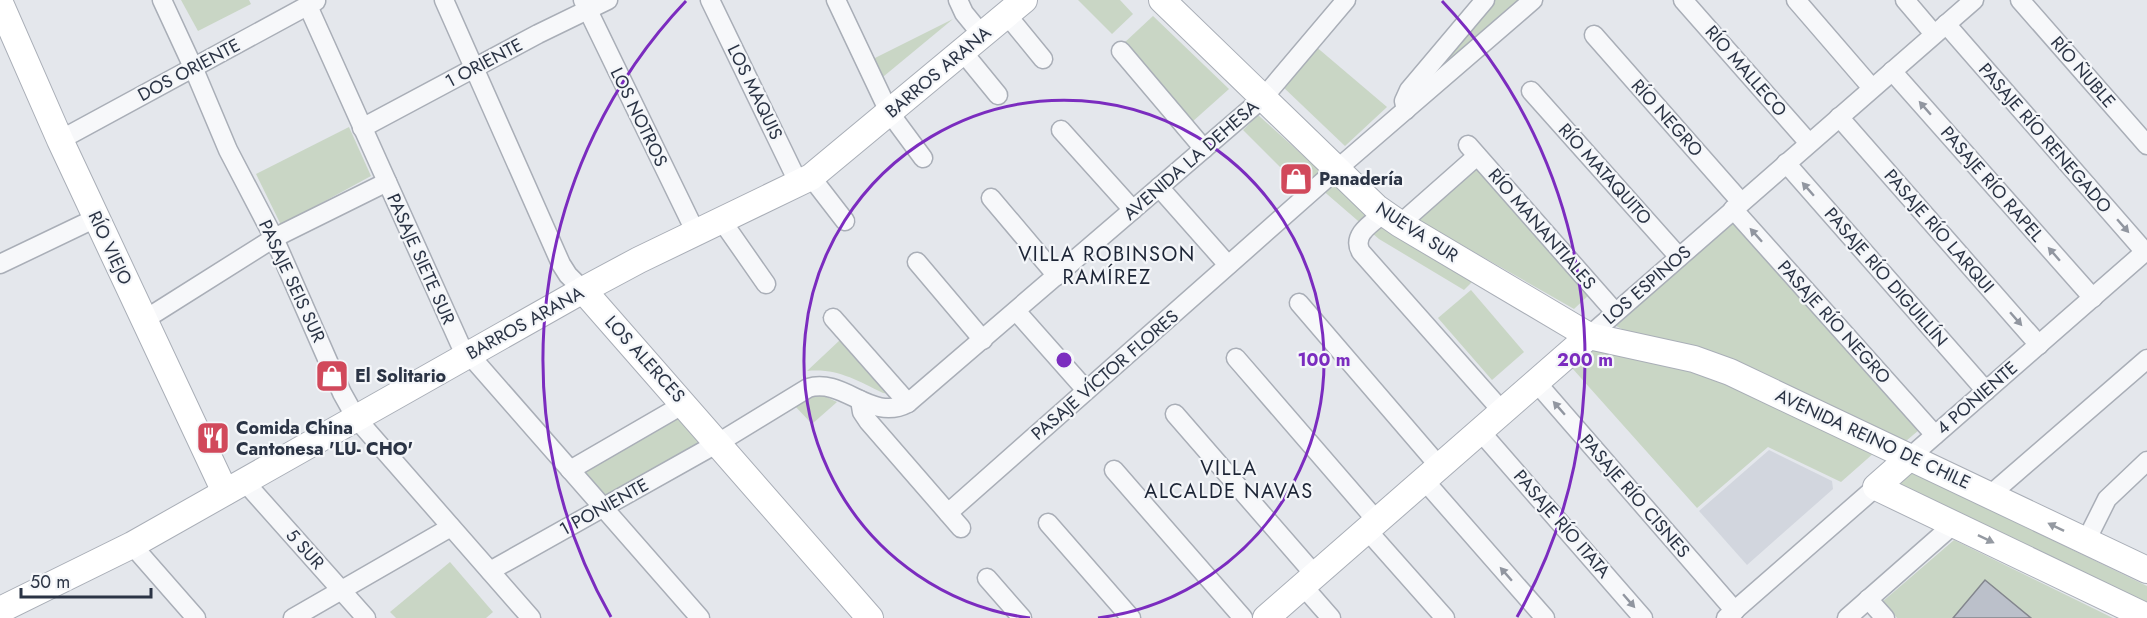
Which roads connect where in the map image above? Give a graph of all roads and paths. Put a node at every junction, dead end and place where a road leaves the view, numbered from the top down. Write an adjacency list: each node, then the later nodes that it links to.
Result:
1 (162, 0): 25 (street, PASAJE SEIS SUR)
2 (444, 0): 26 (street, LOS ALERCES)
3 (608, 0): 18 (street, 1 ORIENTE)
4 (710, 0): 44 (street, LOS MAQUIS)
5 (836, 0): 33 (street)
6 (958, 0): 22 (street)
7 (1162, 0): 31 (street, NUEVA SUR)
8 (1346, 0): 31 (street, AVENIDA LA DEHESA)
9 (1485, 0): 32 (street)
10 (1533, 0): 32 (street, PASAJE VÍCTOR FLORES)
11 (1683, 0): 38 (street, RÍO MALLECO)
12 (1796, 0): 28 (street)
13 (1905, 0): 20 (street, PASAJE RÍO RENEGADO)
14 (1974, 0): 20 (street, LOS ESPINOS)
15 (2020, 0): 39 (street, RÍO ÑUBLE)
16 (0, 3): 37 (street, RÍO VIEJO)
17 (313, 3): 25 (street, DOS ORIENTE); 35 (street, PASAJE SIETE SUR)
18 (586, 5): 26 (street, 1 ORIENTE); 54 (street, LOS NOTROS)
19 (1015, 7): 22 (street, BARROS ARANA); 24 (street)
20 (1940, 29): 27 (street, LOS ESPINOS); 56 (street, PASAJE RÍO RENEGADO, one-way to 56)
21 (1594, 35): 48 (street, RÍO NEGRO)
22 (972, 43): 30 (street); 33 (street, BARROS ARANA)
23 (1121, 51): 40 (street)
24 (1043, 59)
25 (193, 67): 37 (street, DOS ORIENTE); 55 (street, PASAJE SEIS SUR)
26 (474, 68): 35 (street, 1 ORIENTE); 63 (street, LOS ALERCES)
27 (1892, 71): 28 (street, LOS ESPINOS); 64 (street, PASAJE RÍO RAPEL, one-way to 27)
28 (1872, 88): 34 (street, LOS ESPINOS)
29 (1531, 91): 57 (street, RÍO MATAQUITO)
30 (998, 95)
31 (1263, 98): 40 (street, AVENIDA LA DEHESA); 43 (street, NUEVA SUR)
32 (1406, 110): 43 (street, PASAJE VÍCTOR FLORES)
33 (889, 112): 41 (street); 44 (street, BARROS ARANA)
34 (1839, 117): 38 (street, LOS ESPINOS); 72 (street, PASAJE RÍO LARQUI, one-way to 72)
35 (362, 128): 45 (street, PASAJE SIETE SUR)
36 (1061, 130): 49 (street)
37 (60, 140): 50 (street, RÍO VIEJO)
38 (1809, 143): 42 (street, LOS ESPINOS)
39 (2147, 145)
40 (1204, 149): 46 (street, AVENIDA LA DEHESA)
41 (923, 158)
42 (1786, 163): 48 (street, LOS ESPINOS); 78 (street, PASAJE RÍO DIGUILLÍN, one-way to 42)
43 (1336, 170): 51 (street, NUEVA SUR); 60 (street, PASAJE VÍCTOR FLORES)
44 (806, 180): 52 (street, BARROS ARANA); 53 (street, LOS MAQUIS)
45 (387, 182): 55 (street); 73 (street, PASAJE SIETE SUR)
46 (1160, 187): 49 (street, AVENIDA LA DEHESA); 60 (street)
47 (991, 198): 61 (street)
48 (1737, 205): 57 (street, LOS ESPINOS); 86 (street, PASAJE RÍO NEGRO, one-way to 48)
49 (1132, 210): 61 (street, AVENIDA LA DEHESA)
50 (96, 218): 59 (street); 69 (street, RÍO VIEJO)
51 (1392, 218): 67 (street, RÍO MANANTIALES); 70 (street, NUEVA SUR); 82 (street)
52 (722, 220): 54 (street, BARROS ARANA); 62 (street)
53 (845, 221)
54 (696, 233): 63 (street, BARROS ARANA)
55 (274, 238): 69 (street); 84 (street, PASAJE SEIS SUR)
56 (2146, 251): 64 (street, 4 PONIENTE)
57 (1679, 256): 67 (street, LOS ESPINOS)
58 (916, 262): 71 (street)
59 (0, 264)
60 (1228, 265): 77 (street, PASAJE VÍCTOR FLORES)
61 (1057, 276): 66 (street, AVENIDA LA DEHESA)
62 (766, 284)
63 (583, 290): 73 (street, BARROS ARANA); 81 (street, LOS ALERCES)
64 (2093, 298): 72 (street, 4 PONIENTE)
65 (1299, 303): 92 (street)
66 (1016, 311): 71 (street, AVENIDA LA DEHESA); 77 (street)
67 (1615, 312): 70 (street, LOS ESPINOS)
68 (833, 318): 80 (street)
69 (144, 320): 93 (street, RÍO VIEJO)
70 (1589, 336): 76 (street, LOS ESPINOS); 88 (street, AVENIDA REINO DE CHILE)
71 (983, 340): 80 (street, AVENIDA LA DEHESA)
72 (2039, 345): 78 (street, 4 PONIENTE)
73 (468, 355): 84 (street, BARROS ARANA); 90 (street, PASAJE SIETE SUR)
74 (1236, 358): 100 (street)
75 (2147, 359): 95 (street)
76 (1536, 382): 82 (street, LOS ESPINOS); 112 (street, PASAJE RÍO CISNES, one-way to 76)
77 (1086, 390): 97 (street, PASAJE VÍCTOR FLORES)
78 (1986, 391): 86 (street, 4 PONIENTE)
79 (860, 400): 80 (street); 87 (street); 97 (street)
80 (908, 403)
81 (684, 404): 87 (street, LOS ALERCES); 90 (street)
82 (1502, 411): 85 (street, LOS ESPINOS)
83 (1175, 414): 108 (street)
84 (356, 418): 93 (street, BARROS ARANA); 101 (street, PASAJE SEIS SUR)
85 (1480, 430): 92 (street, LOS ESPINOS); 127 (street, PASAJE RÍO ITATA, one-way to 127)
86 (1935, 435): 88 (street, 4 PONIENTE)
87 (718, 443): 96 (street, 1 PONIENTE); 119 (street, LOS ALERCES)
88 (1911, 457): 94 (street, 4 PONIENTE); 95 (street, AVENIDA REINO DE CHILE)
89 (2147, 461): 103 (street)
90 (570, 470): 96 (street, PASAJE SIETE SUR)
91 (1114, 470): 122 (street)
92 (1432, 473): 100 (street, LOS ESPINOS); 126 (street, one-way to 92)
93 (235, 487): 104 (street, BARROS ARANA); 109 (street, 5 SUR)
94 (1876, 487): 99 (street); 112 (street, 4 PONIENTE)
95 (1990, 495): 103 (street, AVENIDA REINO DE CHILE, one-way to 95)
96 (603, 508): 106 (street, 1 PONIENTE); 118 (street, PASAJE SIETE SUR)
97 (948, 513): 102 (street)
98 (1048, 523): 121 (street)
99 (1954, 524): 110 (street); 113 (street, one-way to 113)
100 (1372, 525): 108 (street, LOS ESPINOS); 125 (street)
101 (451, 527): 106 (street, PASAJE SEIS SUR); 109 (street)
102 (962, 528)
103 (2086, 541): 105 (street, AVENIDA REINO DE CHILE)
104 (132, 545): 111 (street, BARROS ARANA); 114 (street)
105 (2147, 570)
106 (490, 571): 117 (street, PASAJE SEIS SUR)
107 (987, 578): 120 (street)
108 (1309, 580): 123 (street, LOS ESPINOS); 124 (street)
109 (341, 590): 115 (street); 116 (street, 5 SUR)
110 (1869, 599): 128 (street); 129 (street)
111 (13, 610)
112 (1730, 614)
113 (2147, 617)
114 (196, 618)
115 (292, 618)
116 (366, 618)
117 (531, 618)
118 (700, 618)
119 (870, 618)
120 (1022, 618)
121 (1131, 618)
122 (1243, 618)
123 (1266, 618)
124 (1331, 618)
125 (1445, 618)
126 (1545, 618)
127 (1643, 618)
128 (1847, 618)
129 (1885, 618)

